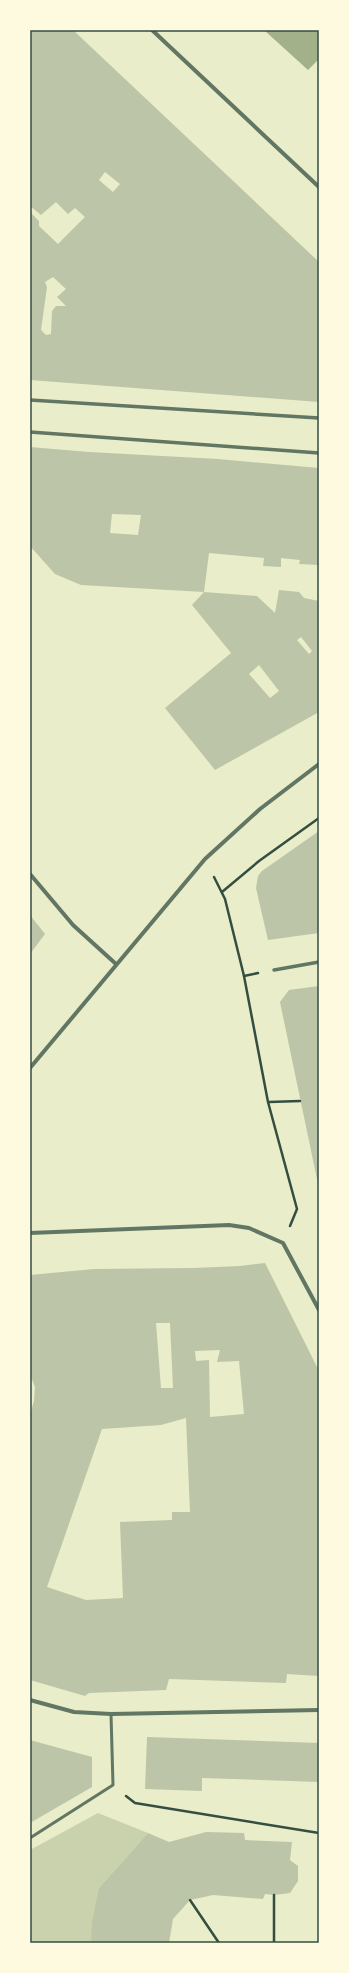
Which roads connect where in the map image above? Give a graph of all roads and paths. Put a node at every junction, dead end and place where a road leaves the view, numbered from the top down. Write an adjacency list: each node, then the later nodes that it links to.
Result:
1 (152, 30): 2 (street)
2 (319, 187)
3 (30, 400): 4 (street)
4 (319, 418)
5 (30, 432): 6 (street)
6 (319, 454)
7 (319, 764): 13 (street)
8 (319, 818): 10 (path)
9 (30, 874): 13 (street)
10 (222, 892)
11 (225, 899): 17 (path)
12 (319, 962): 14 (street)
13 (116, 964): 15 (street)
14 (274, 970)
15 (30, 1068)
16 (300, 1101): 17 (path)
17 (268, 1102): 19 (path)
18 (30, 1234): 19 (street)
19 (283, 1243): 20 (street)
20 (319, 1310)
21 (30, 1700): 23 (street)
22 (319, 1710): 23 (street)
23 (111, 1714): 24 (lane)
24 (113, 1785): 25 (path); 26 (lane)
25 (319, 1833)
26 (30, 1838)
27 (274, 1895): 30 (path)
28 (190, 1900): 29 (path)
29 (219, 1943)
30 (274, 1943)

